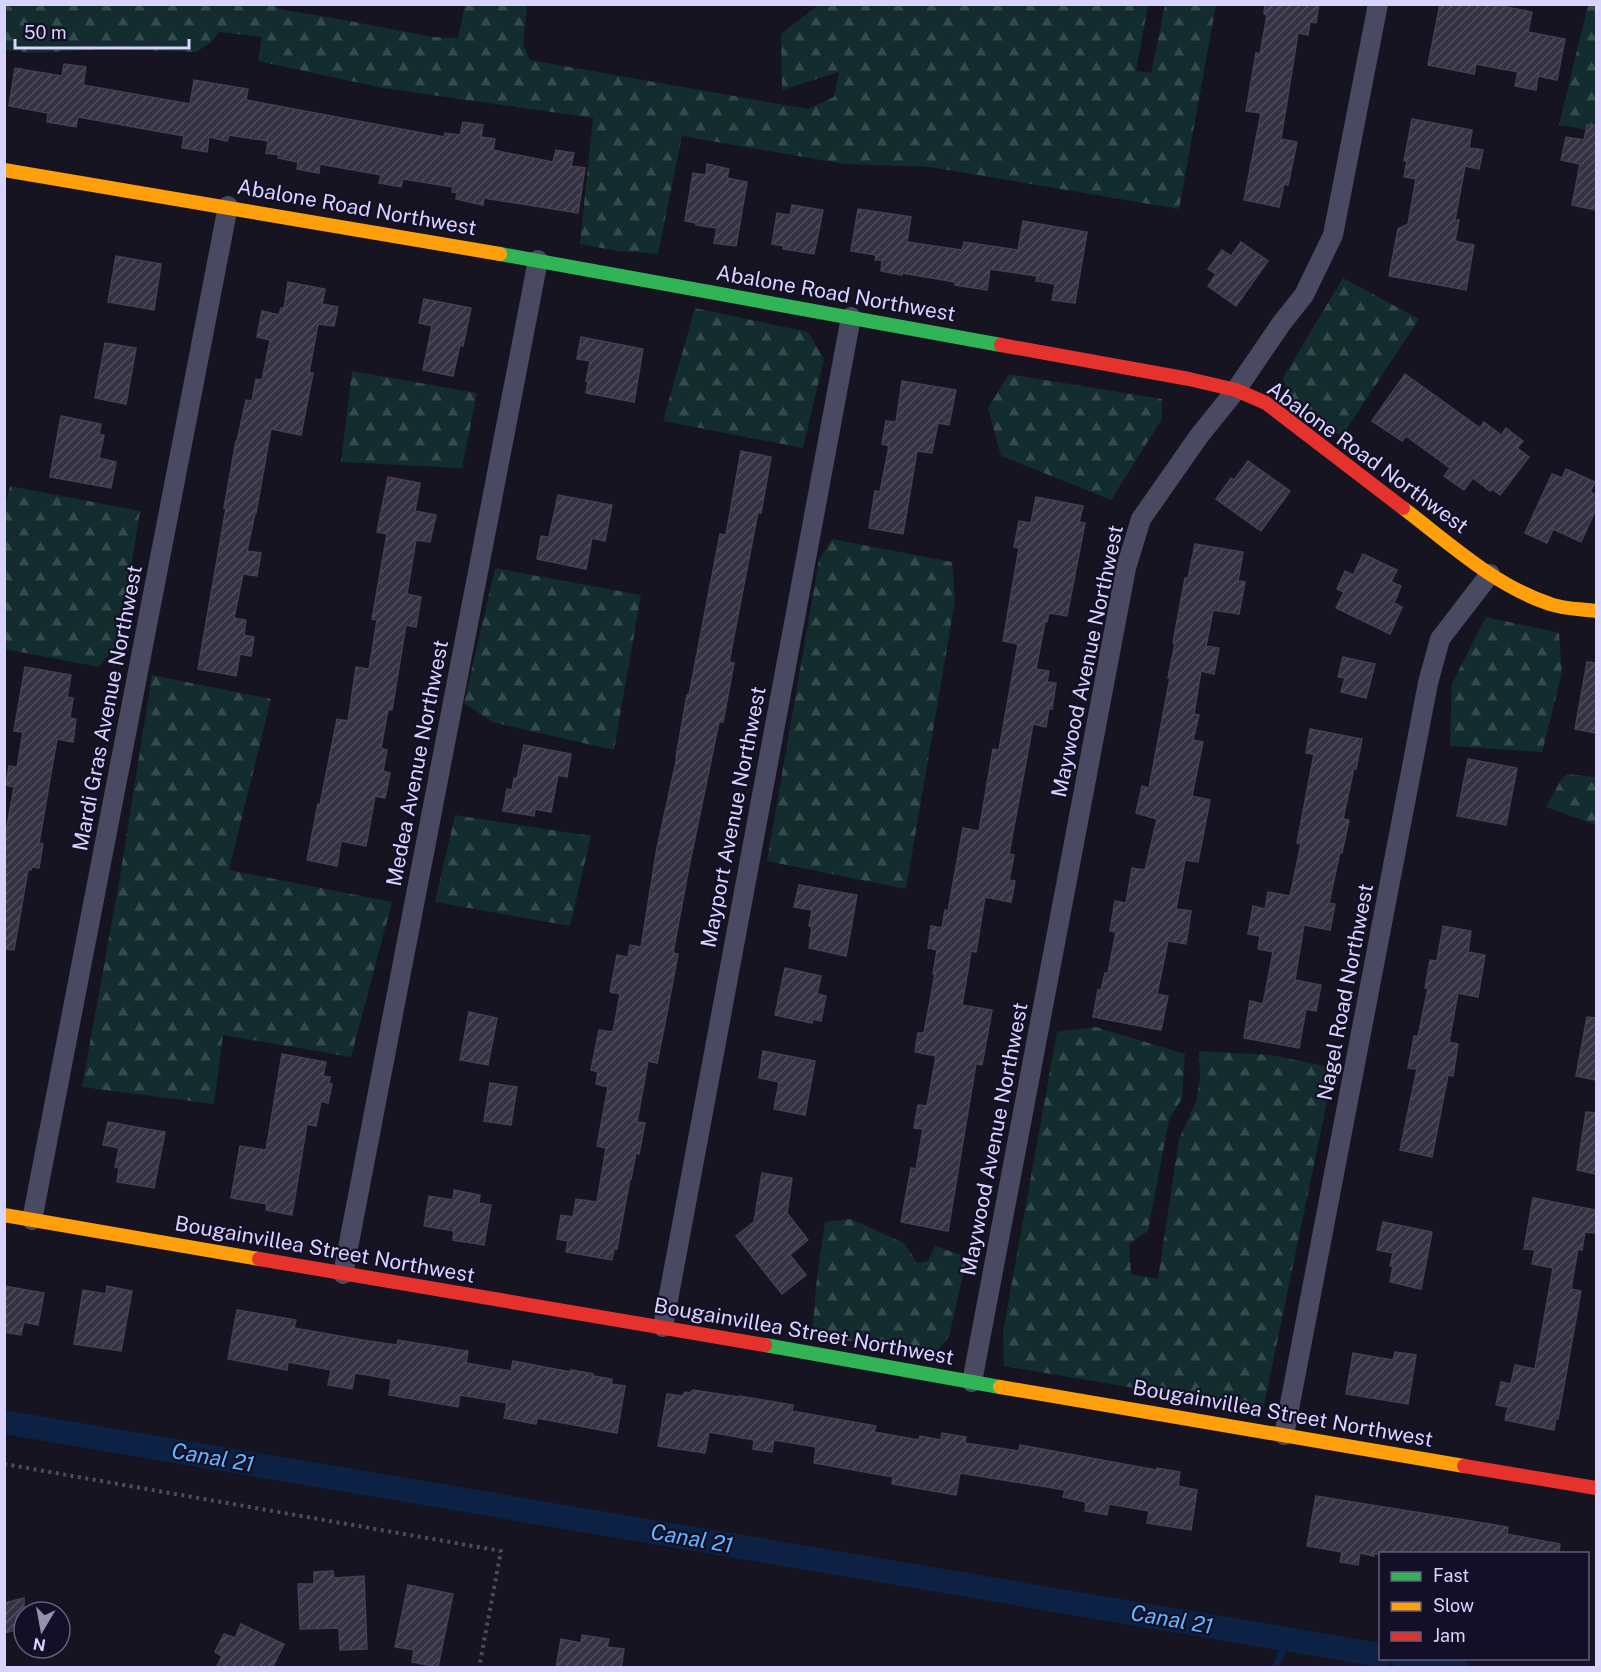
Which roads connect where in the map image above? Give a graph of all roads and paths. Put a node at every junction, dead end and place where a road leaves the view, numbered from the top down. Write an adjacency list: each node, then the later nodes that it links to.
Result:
1 (1378, 4): 6 (street, Maywood Avenue Northwest)
2 (4, 170): 3 (street, Abalone Road Northwest)
3 (228, 206): 4 (street, Abalone Road Northwest); 10 (street, Mardi Gras Avenue Northwest)
4 (538, 260): 5 (street, Abalone Road Northwest); 11 (street, Medea Avenue Northwest)
5 (851, 317): 6 (street, Abalone Road Northwest); 12 (street, Mayport Avenue Northwest)
6 (1236, 390): 7 (street, Abalone Road Northwest); 13 (street, Maywood Avenue Northwest)
7 (1491, 574): 8 (street, Abalone Road Northwest); 14 (street, Nagel Road Northwest)
8 (1596, 611)
9 (4, 1215): 10 (street, Bougainvillea Street Northwest)
10 (32, 1220): 11 (street, Bougainvillea Street Northwest)
11 (343, 1274): 12 (street, Bougainvillea Street Northwest)
12 (663, 1327): 13 (street, Bougainvillea Street Northwest)
13 (972, 1382): 14 (street, Bougainvillea Street Northwest)
14 (1284, 1434): 16 (street, Bougainvillea Street Northwest)
15 (4, 1464): 17 (path)
16 (1596, 1488)
17 (479, 1668)

